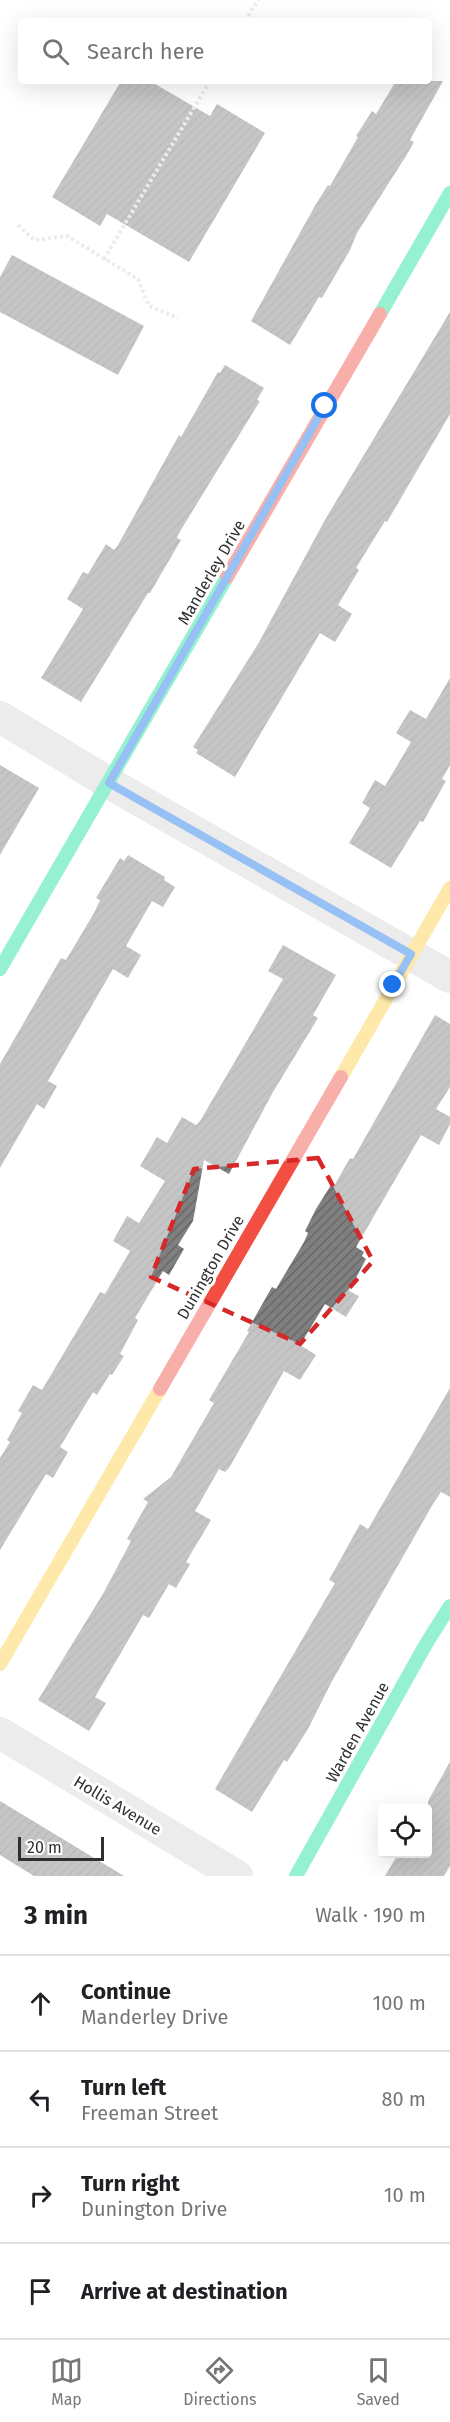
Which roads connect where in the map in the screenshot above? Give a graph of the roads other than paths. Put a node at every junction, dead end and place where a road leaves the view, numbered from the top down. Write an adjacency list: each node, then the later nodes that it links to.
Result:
1 (450, 193): 3 (street, Manderley Drive)
2 (0, 717): 3 (street)
3 (109, 783): 5 (street); 6 (street, Manderley Drive)
4 (450, 888): 5 (street, Dunington Drive)
5 (411, 954): 7 (street); 9 (street, Dunington Drive)
6 (0, 969)
7 (450, 977)
8 (450, 1606): 12 (street, Warden Avenue)
9 (0, 1664)
10 (0, 1733): 11 (street, Hollis Avenue)
11 (237, 1876)
12 (296, 1876)

